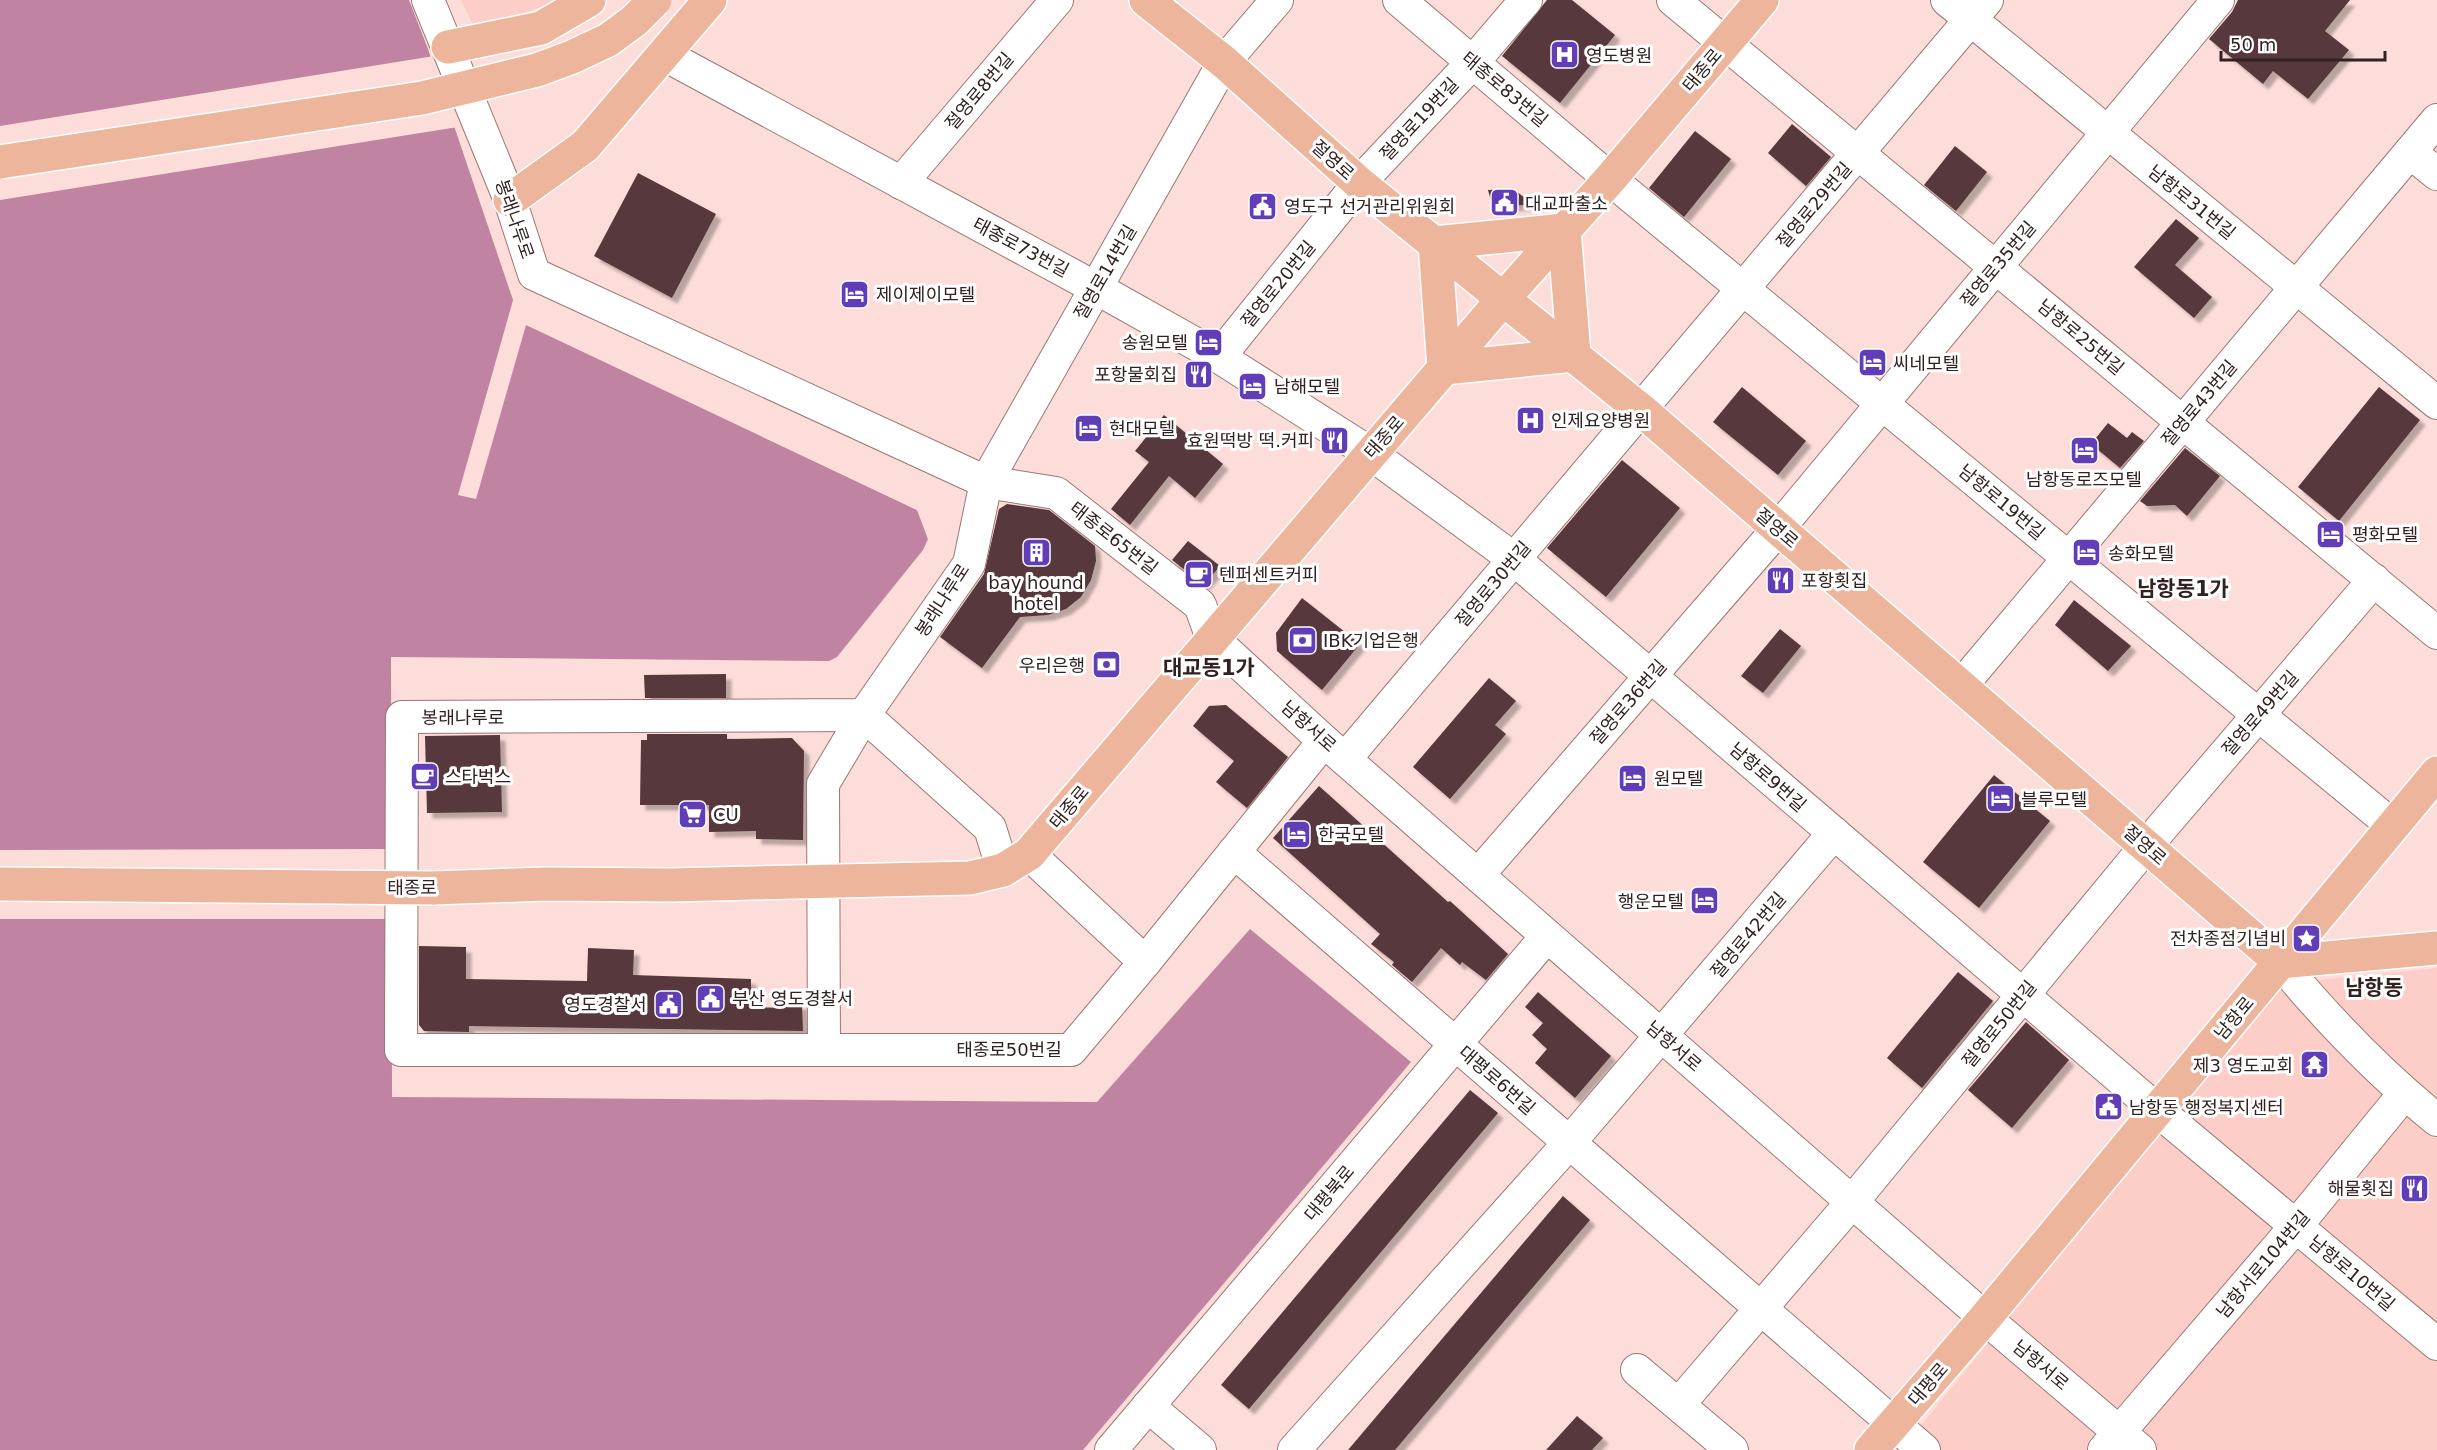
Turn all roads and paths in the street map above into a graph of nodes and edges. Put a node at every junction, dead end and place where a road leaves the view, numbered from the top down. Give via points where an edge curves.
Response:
1 (428, 0) edge
2 (589, 0) edge
3 (655, 0) edge
4 (710, 0) edge
5 (1057, 0) edge
6 (1146, 0) edge
7 (1277, 0) edge
8 (1399, 0) edge
9 (1526, 0) edge
10 (1673, 0) edge
11 (1762, 0) edge
12 (1947, 0) edge
13 (2218, 0) edge
14 (1979, 10) edge
15 (1724, 44) junction
16 (448, 47) junction
17 (663, 54) junction
18 (1224, 62) junction
19 (1473, 62) junction
20 (2437, 120) edge
21 (2108, 132) junction
22 (1859, 152) junction
23 (2410, 152) junction
24 (0, 162) edge
25 (2437, 174) edge
26 (1610, 179) junction
27 (901, 183) junction
28 (1359, 183) junction
29 (510, 200) junction
30 (1564, 230) junction
31 (1435, 243) junction
32 (1996, 266) junction
33 (1743, 287) junction
34 (1096, 288) junction
35 (2296, 288) junction
36 (1504, 298) junction
37 (1574, 355) junction
38 (1219, 357) junction
39 (1444, 368) junction
40 (1883, 403) junction
41 (2437, 404) edge
42 (1640, 410) junction
43 (2184, 422) junction
44 (1370, 453) junction
45 (986, 482) junction
46 (1778, 529) junction
47 (2069, 558) junction
48 (1514, 559) junction
49 (2373, 580) junction
50 (2437, 633) edge
51 (1212, 638) junction
52 (1650, 676) junction
53 (1961, 686) junction
54 (864, 715) junction
55 (2258, 715) junction
56 (1335, 750) junction
57 (2437, 773) edge
58 (2393, 826) junction
59 (1834, 833) junction
60 (2146, 846) junction
61 (1234, 852) junction
62 (1016, 862) junction
63 (1478, 875) junction
64 (824, 880) junction
65 (0, 884) edge
66 (417, 890) junction
67 (1547, 936) junction
68 (2437, 948) edge
69 (1145, 962) junction
70 (2280, 962) junction
71 (2023, 995) junction
72 (1662, 1036) junction
73 (1455, 1044) junction
74 (824, 1049) junction
75 (2404, 1094) junction
76 (2157, 1110) junction
77 (2437, 1120) edge
78 (1569, 1143) junction
79 (1852, 1202) junction
80 (2296, 1226) junction
81 (1760, 1309) junction
82 (1985, 1318) junction
83 (2437, 1344) edge
84 (1637, 1370) dead end
85 (1679, 1404) junction
86 (1148, 1406) junction
87 (1893, 1424) junction
88 (2121, 1444) edge
89 (1111, 1450) edge
90 (1200, 1450) edge
91 (1294, 1450) edge
92 (1732, 1450) edge
93 (1871, 1450) edge
94 (1924, 1450) edge

1 - 16 street, 봉래나루로
2 - 16 main road via 541,28
3 - 24 main road, bridge via 608,40 537,70 422,98
4 - 17 main road
5 - 27 street, 절영로8번길
6 - 18 main road, 절영로
7 - 18 street, 절영로14번길
8 - 19 street, 태종로83번길
9 - 19 street, 절영로19번길
10 - 15 street, 남항로25번길
11 - 15 main road, 태종로
12 - 14 street, 남항로31번길
13 - 21 street, 절영로35번길
14 - 21 street, 남항로31번길
14 - 22 street, 절영로29번길
15 - 22 street, 남항로25번길
15 - 26 main road, 태종로
16 - 29 street, 봉래나루로
17 - 27 street, 태종로73번길
17 - 29 main road via 585,146
18 - 28 main road, 절영로
18 - 34 street, 절영로14번길
19 - 26 street, 태종로83번길
19 - 28 street, 절영로19번길
20 - 23 street, 절영로43번길
21 - 32 street, 절영로35번길
21 - 35 street, 남항로31번길
22 - 32 street, 남항로25번길
22 - 33 street, 절영로29번길
23 - 25 street
23 - 35 street, 절영로43번길
26 - 30 main road, 태종로
26 - 33 street, 남항로19번길
27 - 34 street, 태종로73번길
28 - 31 main road, 절영로
28 - 38 street, 절영로20번길
29 - 45 street, 봉래나루로 via 534,274
30 - 31 main road
30 - 36 main road, 태종로
30 - 37 main road
31 - 36 main road, 절영로
31 - 39 main road
32 - 40 street, 절영로35번길
32 - 43 street, 남항로25번길
33 - 40 street, 남항로19번길
33 - 42 street, 절영로29번길
34 - 38 street, 태종로73번길
34 - 45 street, 절영로14번길
35 - 41 street, 남항로31번길
35 - 43 street, 절영로43번길
36 - 37 main road, 절영로
36 - 39 main road, 태종로
37 - 39 main road
37 - 42 main road, 절영로
38 - 44 street, 태종로73번길
39 - 44 main road, 태종로
40 - 46 street, 절영로35번길
40 - 47 street, 남항로19번길
42 - 46 main road, 절영로
42 - 48 street, 절영로30번길
43 - 47 street, 절영로43번길
43 - 49 street, 남항로25번길
44 - 48 street, 남항로9번길
44 - 51 main road, 태종로
45 - 51 street, 태종로65번길 via 1056,494 1200,605
45 - 54 street, 봉래나루로 via 969,564
46 - 52 street, 절영로36번길
46 - 53 main road, 절영로
47 - 53 street, 절영로43번길
47 - 55 street, 남항로19번길
48 - 52 street, 남항로9번길
48 - 56 street, 절영로30번길
49 - 50 street, 남항로25번길
49 - 55 street, 절영로49번길
51 - 56 street, 남항서로
51 - 62 main road, 태종로
52 - 59 street, 남항로9번길
52 - 63 street, 절영로36번길
53 - 60 main road, 절영로
54 - 62 street via 990,828
54 - 64 street via 823,783
54 - 66 street, 봉래나루로 via 402,717
55 - 58 street, 남항로19번길
55 - 60 street, 절영로49번길
56 - 61 street, 태종로50번길
56 - 63 street, 남항서로
57 - 58 main road, 남항로
58 - 70 main road, 남항로
59 - 71 street, 남항로9번길
59 - 72 street, 절영로42번길
60 - 70 main road, 절영로
60 - 71 street, 절영로50번길
61 - 69 street, 태종로50번길
61 - 73 street, 대평로6번길
62 - 64 main road, 태종로 via 970,878
62 - 69 street
63 - 67 street, 남항서로
64 - 66 main road, 태종로
64 - 74 street
65 - 66 main road, 태종로, bridge
66 - 74 street via 401,1050
67 - 72 street, 남항서로
67 - 73 street, 대평북로
68 - 70 main road
69 - 74 street, 태종로50번길 via 1071,1050
70 - 75 street via 2328,1019
70 - 76 main road, 남항로
71 - 76 street, 남항로9번길
71 - 79 street, 절영로50번길
72 - 78 street, 절영로42번길
72 - 79 street, 남항서로
73 - 78 street, 대평로6번길
73 - 86 street, 대평북로
75 - 77 street
75 - 80 street, 남항서로104번길
76 - 80 street, 남항로10번길
76 - 82 main road, 남항로
78 - 81 street, 대평로6번길
78 - 91 street, 절영로42번길
79 - 81 street
79 - 82 street, 남항서로
80 - 83 street, 남항로10번길
80 - 88 street, 남항서로104번길
81 - 85 street
81 - 87 street, 대평로6번길
82 - 87 main road, 대평로
82 - 88 street, 남항서로
84 - 85 street
85 - 92 street
86 - 89 street, 대평북로
86 - 90 street
87 - 93 main road, 대평로
87 - 94 street, 대평로6번길

